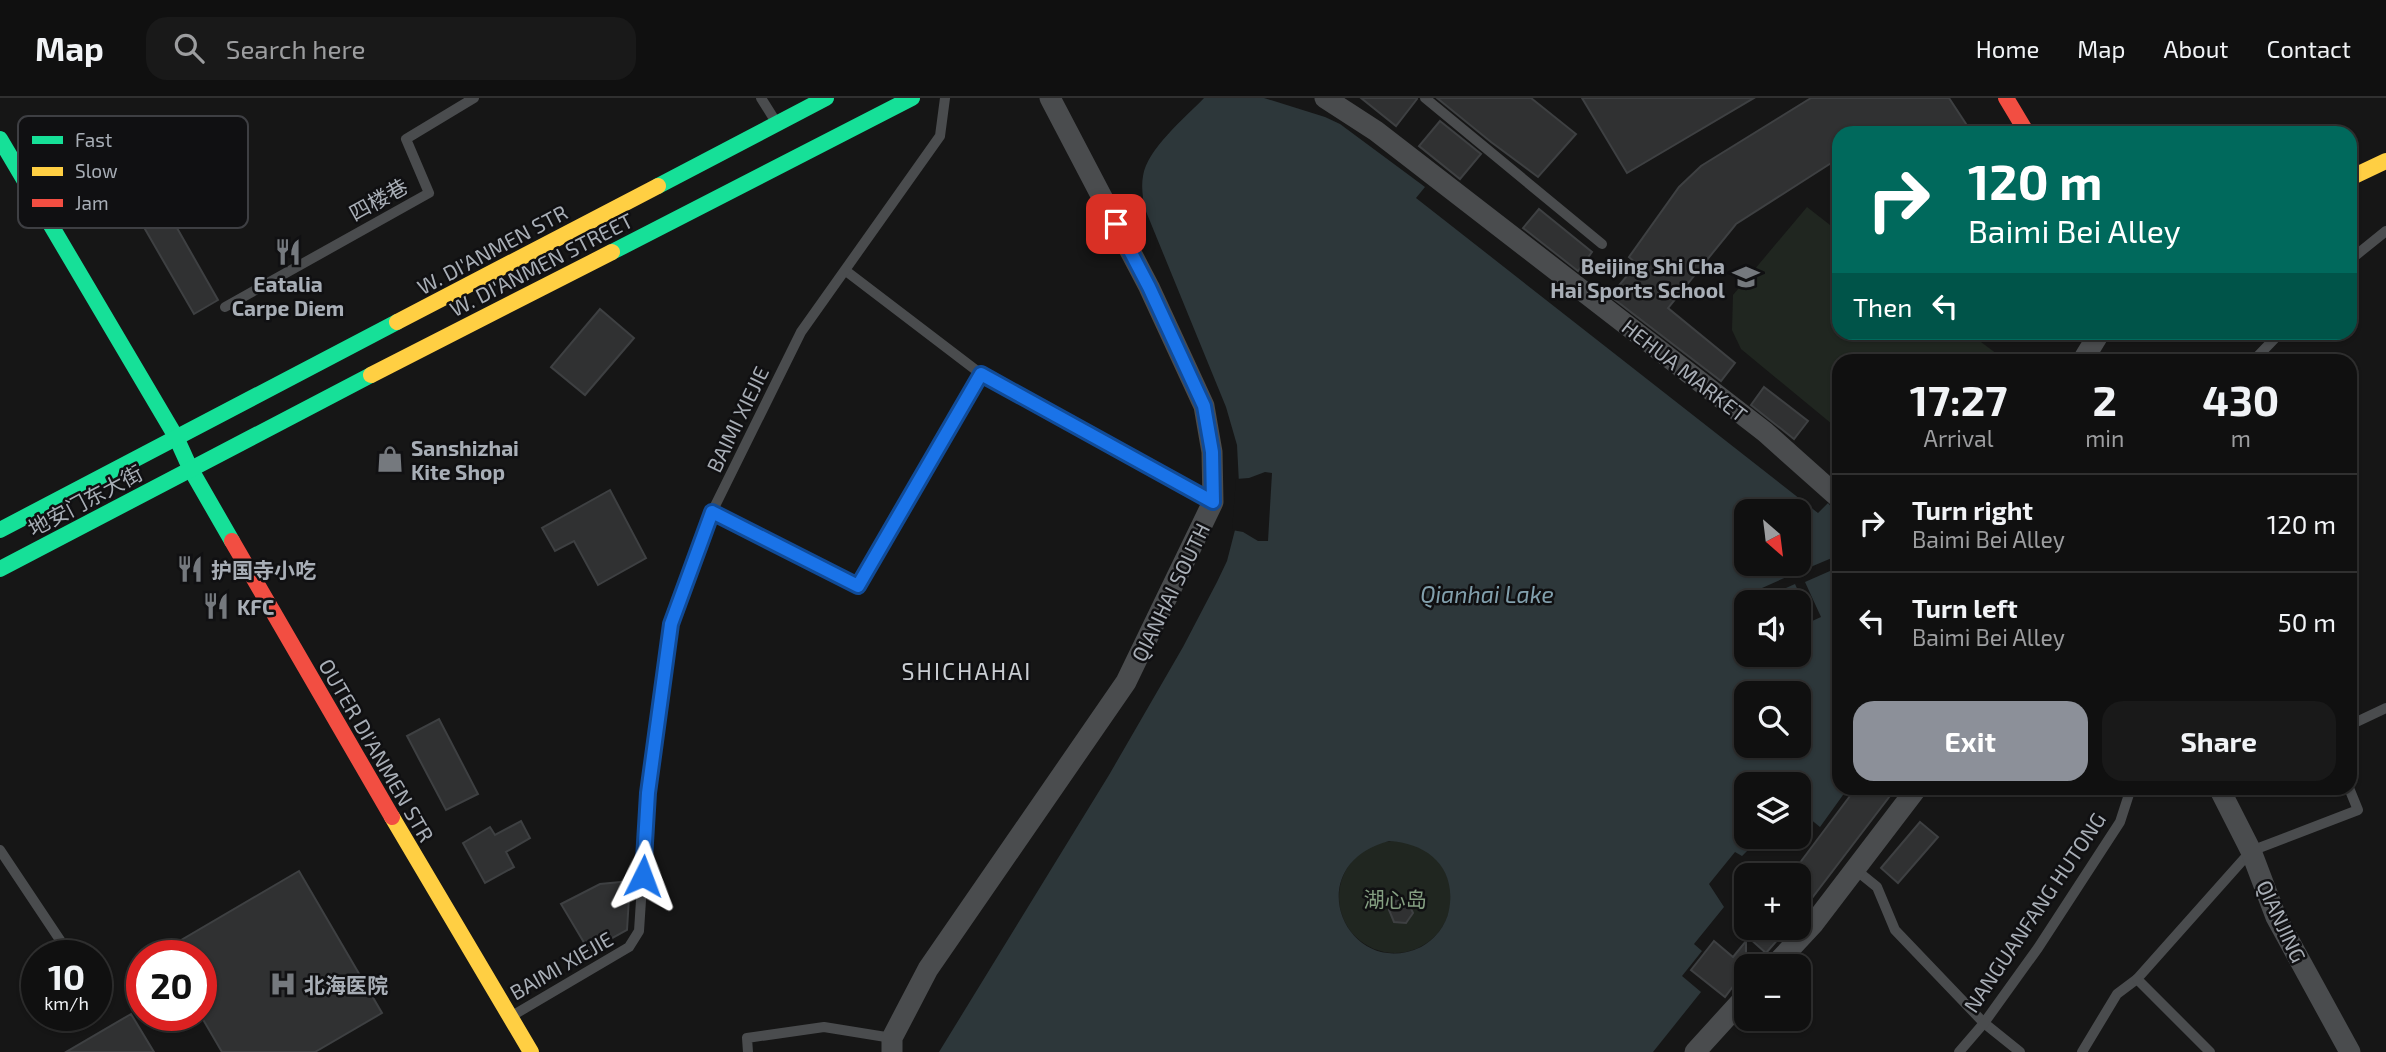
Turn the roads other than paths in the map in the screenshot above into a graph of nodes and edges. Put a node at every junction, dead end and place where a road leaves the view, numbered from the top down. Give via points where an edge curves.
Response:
1 (474, 98) edge
2 (761, 98) edge
3 (826, 98) edge
4 (912, 98) edge
5 (945, 98) edge
6 (1050, 98) edge
7 (1325, 98) edge
8 (1425, 98) edge
9 (2006, 98) edge
10 (777, 124) junction
11 (2023, 126) edge
12 (0, 139) edge
13 (2386, 161) edge
14 (18, 169) edge
15 (2357, 175) edge
16 (53, 228) edge
17 (2386, 231) edge
18 (1602, 244) dead end
19 (2357, 254) edge
20 (846, 271) junction
21 (226, 307) dead end
22 (2273, 340) edge
23 (2260, 354) edge
24 (981, 374) junction
25 (176, 437) junction
26 (190, 468) junction
27 (1832, 492) edge
28 (1213, 502) junction
29 (712, 512) junction
30 (0, 530) edge
31 (0, 569) edge
32 (2386, 708) edge
33 (2357, 722) edge
34 (1912, 795) edge
35 (2129, 795) edge
36 (2223, 795) edge
37 (2352, 795) edge
38 (0, 850) edge
39 (2251, 850) junction
40 (1856, 870) junction
41 (60, 940) edge
42 (1785, 954) edge
43 (2137, 979) junction
44 (1734, 1009) edge
45 (510, 1017) junction
46 (1984, 1023) junction
47 (892, 1045) edge
48 (531, 1052) edge
49 (748, 1052) edge
50 (1695, 1052) edge
51 (1958, 1052) edge
52 (2020, 1052) edge
53 (2082, 1052) edge
54 (2210, 1052) edge
55 (2350, 1052) edge

1 - 21 lane, 四楼巷 via 406,139 429,193
2 - 10 lane
3 - 10 main road, W. DI'ANMEN STR
4 - 26 main road, W. DI'ANMEN STREET
5 - 20 lane, BAIMI XIEJIE via 940,136
6 - 28 street, QIANHAI SOUTH via 1149,287 1204,406 1212,452
7 - 27 street, HEHUA MARKET via 1376,131 1765,432
8 - 18 lane
9 - 11 main road
10 - 25 main road, W. DI'ANMEN STR
12 - 14 main road, OUTER DI'ANMEN STR
13 - 15 main road
16 - 25 main road, OUTER DI'ANMEN STR
17 - 19 lane
20 - 24 lane
20 - 29 lane, BAIMI XIEJIE via 801,332
22 - 23 lane
24 - 28 lane
24 - 29 lane via 858,586
25 - 26 main road, OUTER DI'ANMEN STR
25 - 30 main road, W. DI'ANMEN STR
26 - 31 main road, 地安门东大街
26 - 45 main road, OUTER DI'ANMEN STR
28 - 47 street, QIANHAI SOUTH via 1126,682 928,969
29 - 45 lane, BAIMI XIEJIE via 671,624 648,793 639,931 629,947
32 - 33 lane
34 - 40 street
35 - 46 lane, NANGUANFANG HUTONG via 2120,822
36 - 39 street, QIANJING
37 - 39 lane via 2358,810
38 - 41 lane
39 - 43 lane
39 - 55 street, QIANJING via 2276,917
40 - 42 street
40 - 46 lane via 1877,887 1895,930
43 - 53 lane via 2117,994
43 - 54 lane
44 - 50 street
45 - 48 main road, OUTER DI'ANMEN STR
46 - 51 lane, NANGUANFANG HUTONG
46 - 52 lane
47 - 49 lane via 824,1027 747,1038

